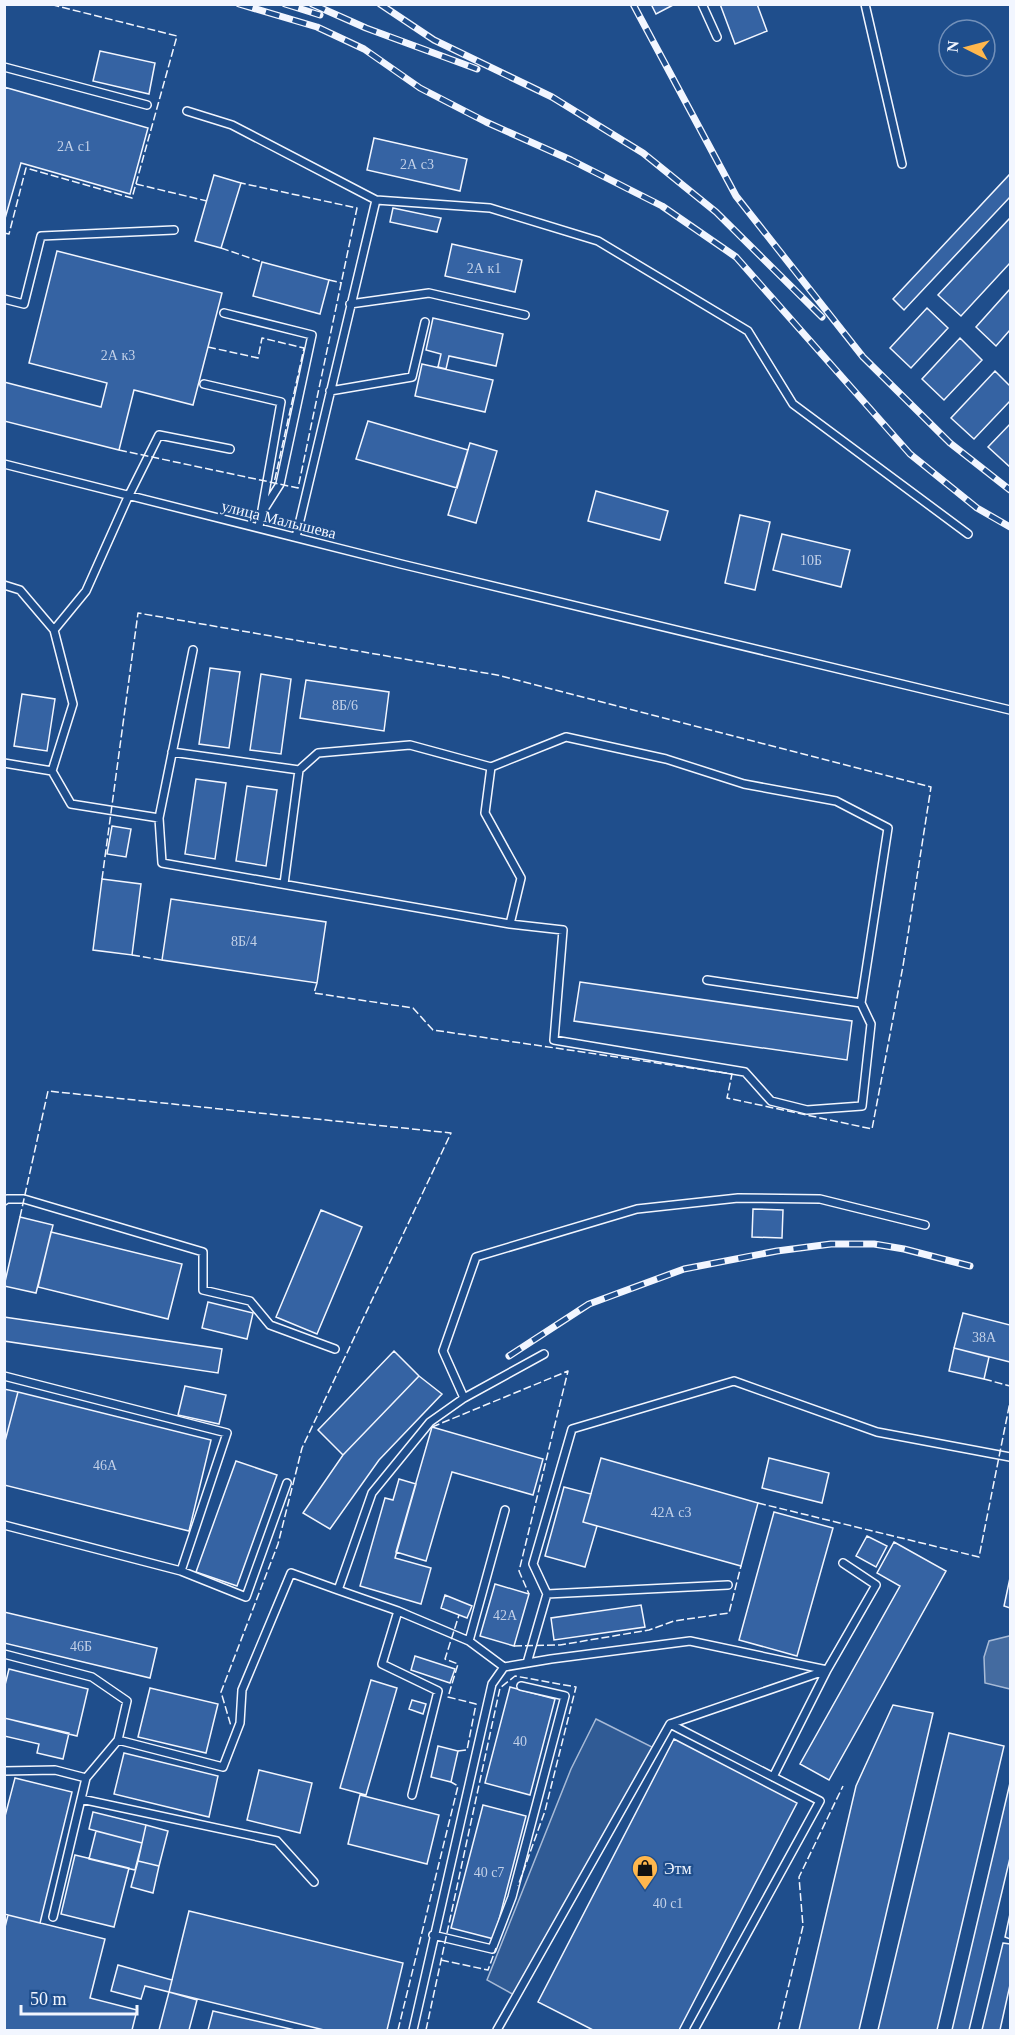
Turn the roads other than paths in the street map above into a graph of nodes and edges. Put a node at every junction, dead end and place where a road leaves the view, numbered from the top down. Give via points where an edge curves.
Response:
1 (702, 4) edge
2 (865, 4) edge
3 (717, 38) dead end
4 (4, 67) edge
5 (147, 105) dead end
6 (187, 111) dead end
7 (902, 164) dead end
8 (376, 200) junction
9 (174, 230) dead end
10 (4, 299) edge
11 (350, 304) junction
12 (224, 313) dead end
13 (525, 315) dead end
14 (425, 322) dead end
15 (204, 384) dead end
16 (330, 391) junction
17 (230, 449) dead end
18 (4, 464) edge
19 (128, 497) junction
20 (261, 514) junction
21 (259, 527) junction
22 (968, 534) dead end
23 (296, 537) junction
24 (4, 585) edge
25 (54, 630) junction
26 (193, 650) dead end
27 (1011, 710) edge
28 (172, 752) junction
29 (4, 763) edge
30 (491, 767) junction
31 (299, 770) junction
32 (52, 771) junction
33 (159, 818) junction
34 (284, 884) junction
35 (510, 924) junction
36 (706, 980) dead end
37 (861, 1003) junction
38 (4, 1201) edge
39 (925, 1225) dead end
40 (335, 1349) dead end
41 (544, 1354) dead end
42 (4, 1376) edge
43 (464, 1398) junction
44 (1011, 1457) edge
45 (286, 1483) dead end
46 (505, 1510) dead end
47 (4, 1525) edge
48 (843, 1563) dead end
49 (181, 1571) junction
50 (728, 1585) dead end
51 (339, 1590) junction
52 (547, 1594) junction
53 (398, 1611) junction
54 (469, 1641) junction
55 (4, 1654) edge
56 (527, 1663) junction
57 (504, 1667) junction
58 (827, 1670) junction
59 (521, 1686) dead end
60 (670, 1724) junction
61 (118, 1740) junction
62 (4, 1772) edge
63 (773, 1777) junction
64 (86, 1778) junction
65 (412, 1795) dead end
66 (81, 1799) junction
67 (314, 1882) dead end
68 (53, 1917) dead end
69 (433, 1935) junction
70 (413, 2031) edge
71 (497, 2031) edge
72 (694, 2031) edge

1 - 3 lane
2 - 7 lane
4 - 5 lane
6 - 8 lane via 232,125
8 - 11 lane
8 - 22 lane via 490,208 598,241 748,331 793,404
9 - 10 lane via 41,236 24,304
11 - 13 lane via 429,293
11 - 16 lane
12 - 20 lane via 312,335 280,484
14 - 16 lane via 412,377
15 - 20 lane via 281,402
16 - 23 lane
17 - 19 lane via 159,435
18 - 19 lane, улица Малышева
19 - 21 lane, улица Малышева
19 - 25 lane via 86,591
20 - 21 lane
21 - 23 lane, улица Малышева
23 - 27 lane, улица Малышева
24 - 25 lane via 20,590
25 - 32 lane via 73,704
26 - 28 lane
28 - 31 lane
28 - 33 lane
29 - 32 lane
30 - 31 lane via 410,745 318,753
30 - 35 lane via 485,813 521,878
30 - 37 lane via 566,737 666,759 744,784 836,801 888,828
31 - 34 lane
32 - 33 lane via 70,804
33 - 34 lane via 162,863
34 - 35 lane
35 - 37 lane via 563,930 554,1040 745,1072 771,1101 807,1110 862,1106 871,1024
36 - 37 lane
38 - 40 lane via 24,1199 203,1252 203,1290 250,1301 270,1325
39 - 43 lane via 820,1198 738,1198 637,1209 476,1257 443,1351
41 - 43 lane
42 - 49 lane via 227,1433
43 - 51 lane via 430,1422 372,1493
44 - 52 lane via 877,1432 734,1381 572,1429 534,1564
45 - 49 lane via 246,1597
46 - 54 lane
47 - 49 lane
48 - 58 lane via 876,1585
50 - 52 lane
51 - 53 lane
51 - 61 lane via 291,1573 242,1690 240,1723 224,1767
52 - 56 lane
53 - 54 lane
53 - 65 lane via 382,1664 438,1691
54 - 57 lane
55 - 61 lane via 92,1677 127,1701
56 - 57 lane
56 - 58 lane via 690,1641
57 - 69 lane via 492,1684
58 - 60 lane
58 - 63 lane
59 - 69 lane via 565,1696 512,1897 492,1949
60 - 63 lane
60 - 71 lane
61 - 64 lane
62 - 64 lane via 55,1770
63 - 72 lane via 820,1801
64 - 66 lane
66 - 67 lane via 277,1841
66 - 68 lane
69 - 70 lane

